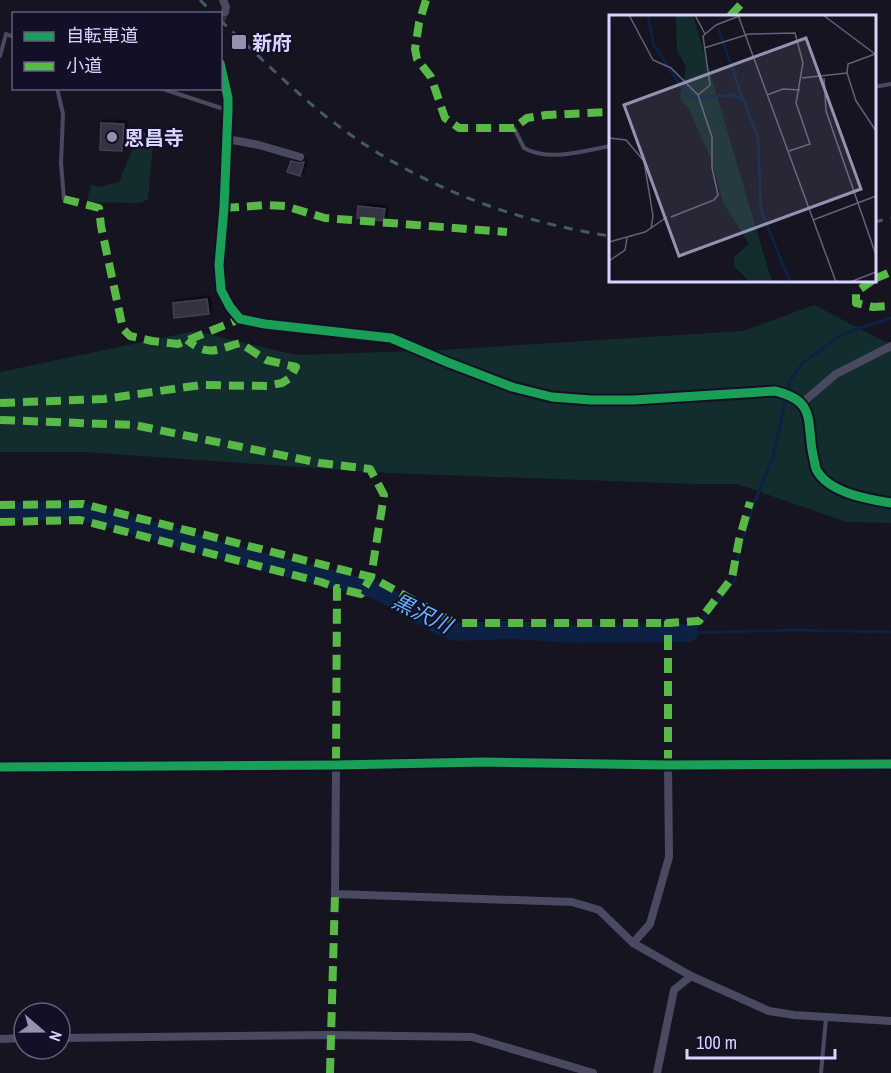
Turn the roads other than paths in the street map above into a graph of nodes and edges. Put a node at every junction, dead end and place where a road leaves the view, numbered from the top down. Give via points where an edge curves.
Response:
1 (223, 0) edge
2 (225, 12) dead end
3 (0, 33) edge
4 (6, 34) junction
5 (12, 36) edge
6 (0, 56) edge
7 (222, 72) edge
8 (891, 84) edge
9 (876, 87) edge
10 (57, 90) edge
11 (166, 90) edge
12 (228, 110) junction
13 (514, 128) dead end
14 (227, 139) junction
15 (609, 146) edge
16 (300, 157) dead end
17 (64, 199) dead end
18 (891, 346) edge
19 (802, 403) junction
20 (891, 502) edge
21 (891, 764) edge
22 (336, 765) junction
23 (668, 765) junction
24 (0, 767) edge
25 (633, 943) junction
26 (691, 976) junction
27 (826, 1017) junction
28 (891, 1021) edge
29 (72, 1038) edge
30 (593, 1073) edge
31 (657, 1073) edge
32 (821, 1073) edge

1 - 2 street
3 - 4 lane
4 - 5 lane
4 - 6 lane
7 - 12 street
8 - 9 lane
10 - 17 lane via 63,114
11 - 12 lane
12 - 14 street
13 - 15 lane via 524,148 539,153
14 - 16 street
14 - 19 street via 221,290 240,319 391,338 494,380 552,397 634,400 775,391
18 - 19 street via 836,374
19 - 20 street via 807,412 816,470 830,485
21 - 23 street
22 - 23 street
22 - 24 street
22 - 25 street via 335,894 572,902 599,910
23 - 25 street via 669,857 650,924
25 - 26 street
26 - 27 street via 769,1011
26 - 31 street via 674,990
27 - 28 street
27 - 32 lane
29 - 30 street via 472,1037

